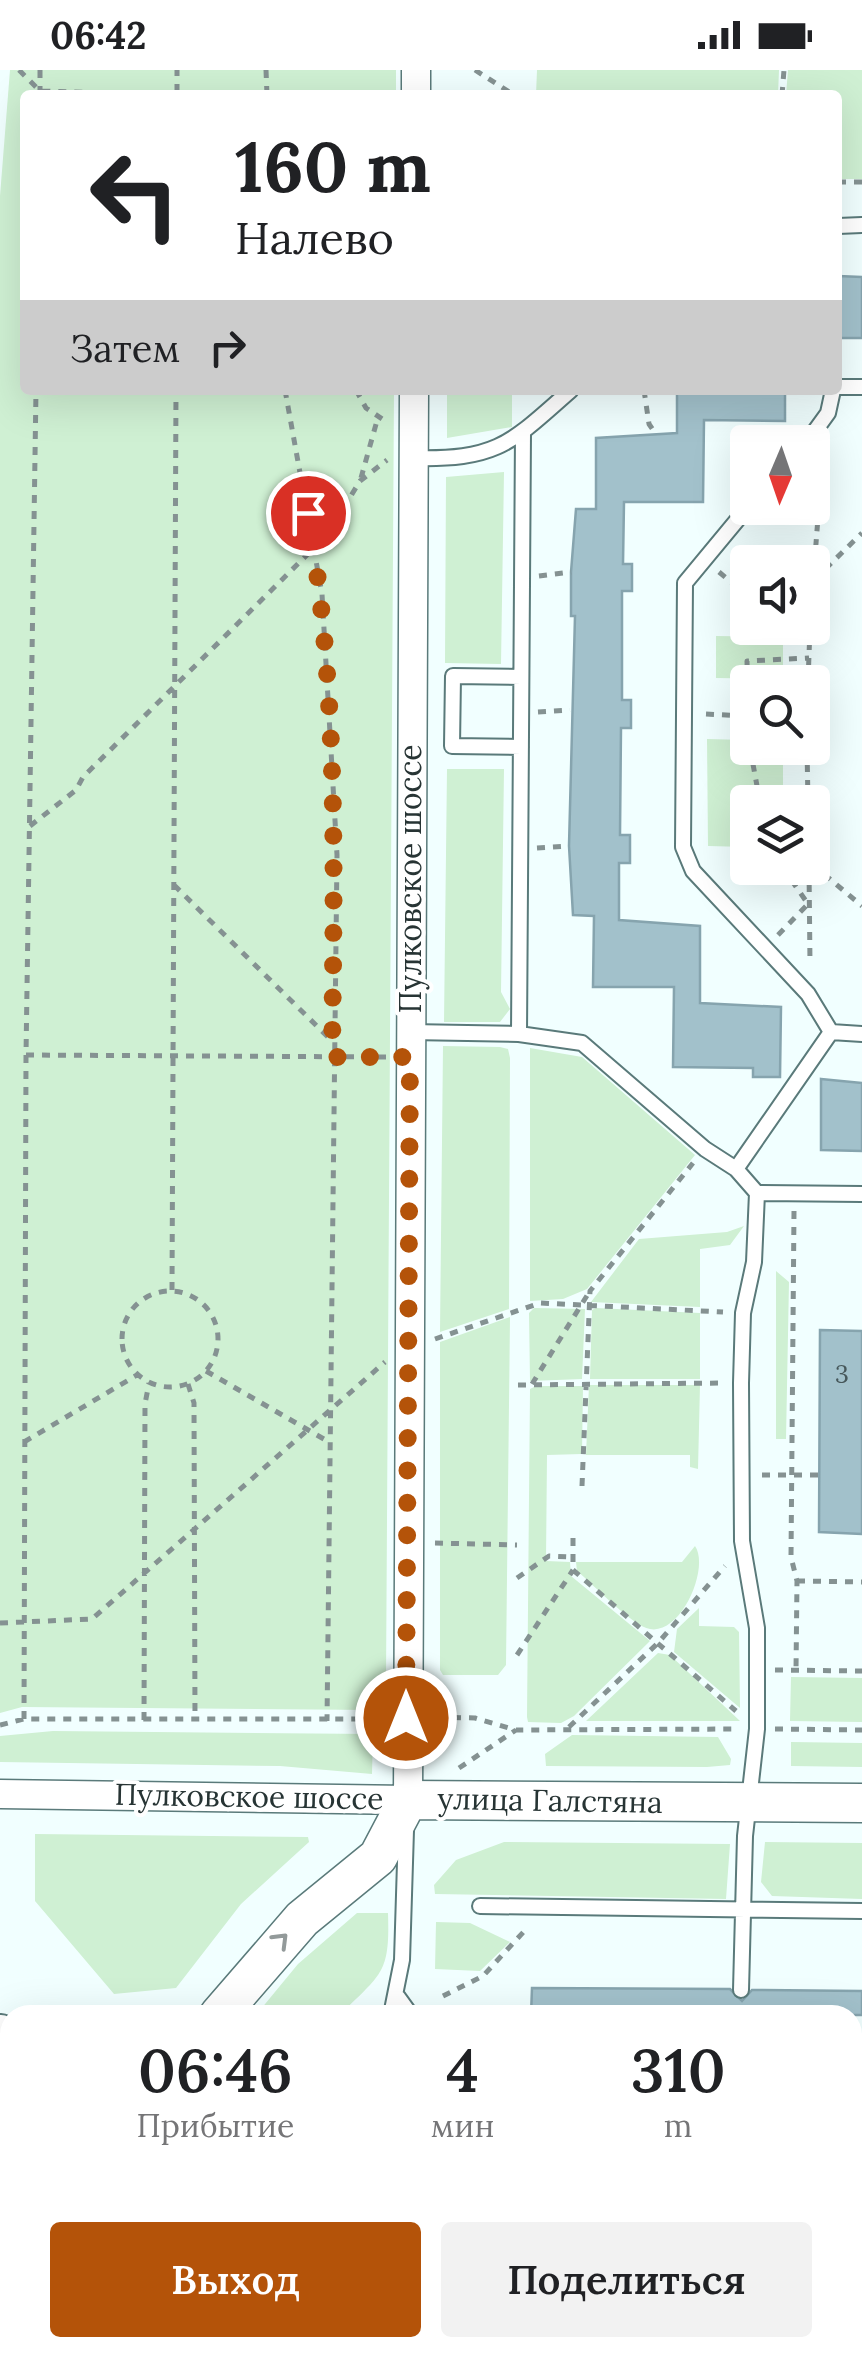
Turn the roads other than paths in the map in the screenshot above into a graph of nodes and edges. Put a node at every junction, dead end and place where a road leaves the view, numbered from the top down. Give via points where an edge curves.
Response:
1 (414, 395) edge
2 (565, 395) edge
3 (833, 395) edge
4 (820, 425) edge
5 (523, 432) junction
6 (414, 458) junction
7 (732, 525) edge
8 (521, 677) junction
9 (521, 747) junction
10 (831, 1032) junction
11 (520, 1034) junction
12 (862, 1034) edge
13 (410, 1045) junction
14 (736, 1169) junction
15 (757, 1193) junction
16 (862, 1194) edge
17 (0, 1794) edge
18 (408, 1800) junction
19 (752, 1803) junction
20 (862, 1803) edge
21 (480, 1906) dead end
22 (744, 1910) junction
23 (862, 1911) edge
24 (741, 1990) dead end
25 (398, 1997) junction
26 (228, 2005) edge
27 (395, 2005) edge
28 (404, 2005) edge

1 - 6 street, Пулковское шоссе
2 - 5 lane
3 - 4 lane
5 - 6 lane via 487,453
5 - 8 lane
6 - 13 street, Пулковское шоссе
7 - 10 lane via 685,583 686,860 808,994
8 - 9 lane
8 - 9 lane via 453,676 452,746
9 - 11 lane
10 - 12 lane
10 - 14 lane
11 - 13 lane
11 - 14 lane via 582,1042 705,1150
13 - 18 street, Пулковское шоссе
14 - 15 lane
15 - 16 lane
15 - 19 lane via 741,1383 742,1546 756,1628
17 - 18 street, Пулковское шоссе
18 - 19 street, улица Галстяна
18 - 25 lane
26 -> 18 street, улица Галстяна via 302,1919 378,1858
19 - 20 street, улица Галстяна
19 - 22 lane
21 - 22 lane
22 - 23 lane
22 - 24 lane
25 - 27 lane
25 - 28 lane

